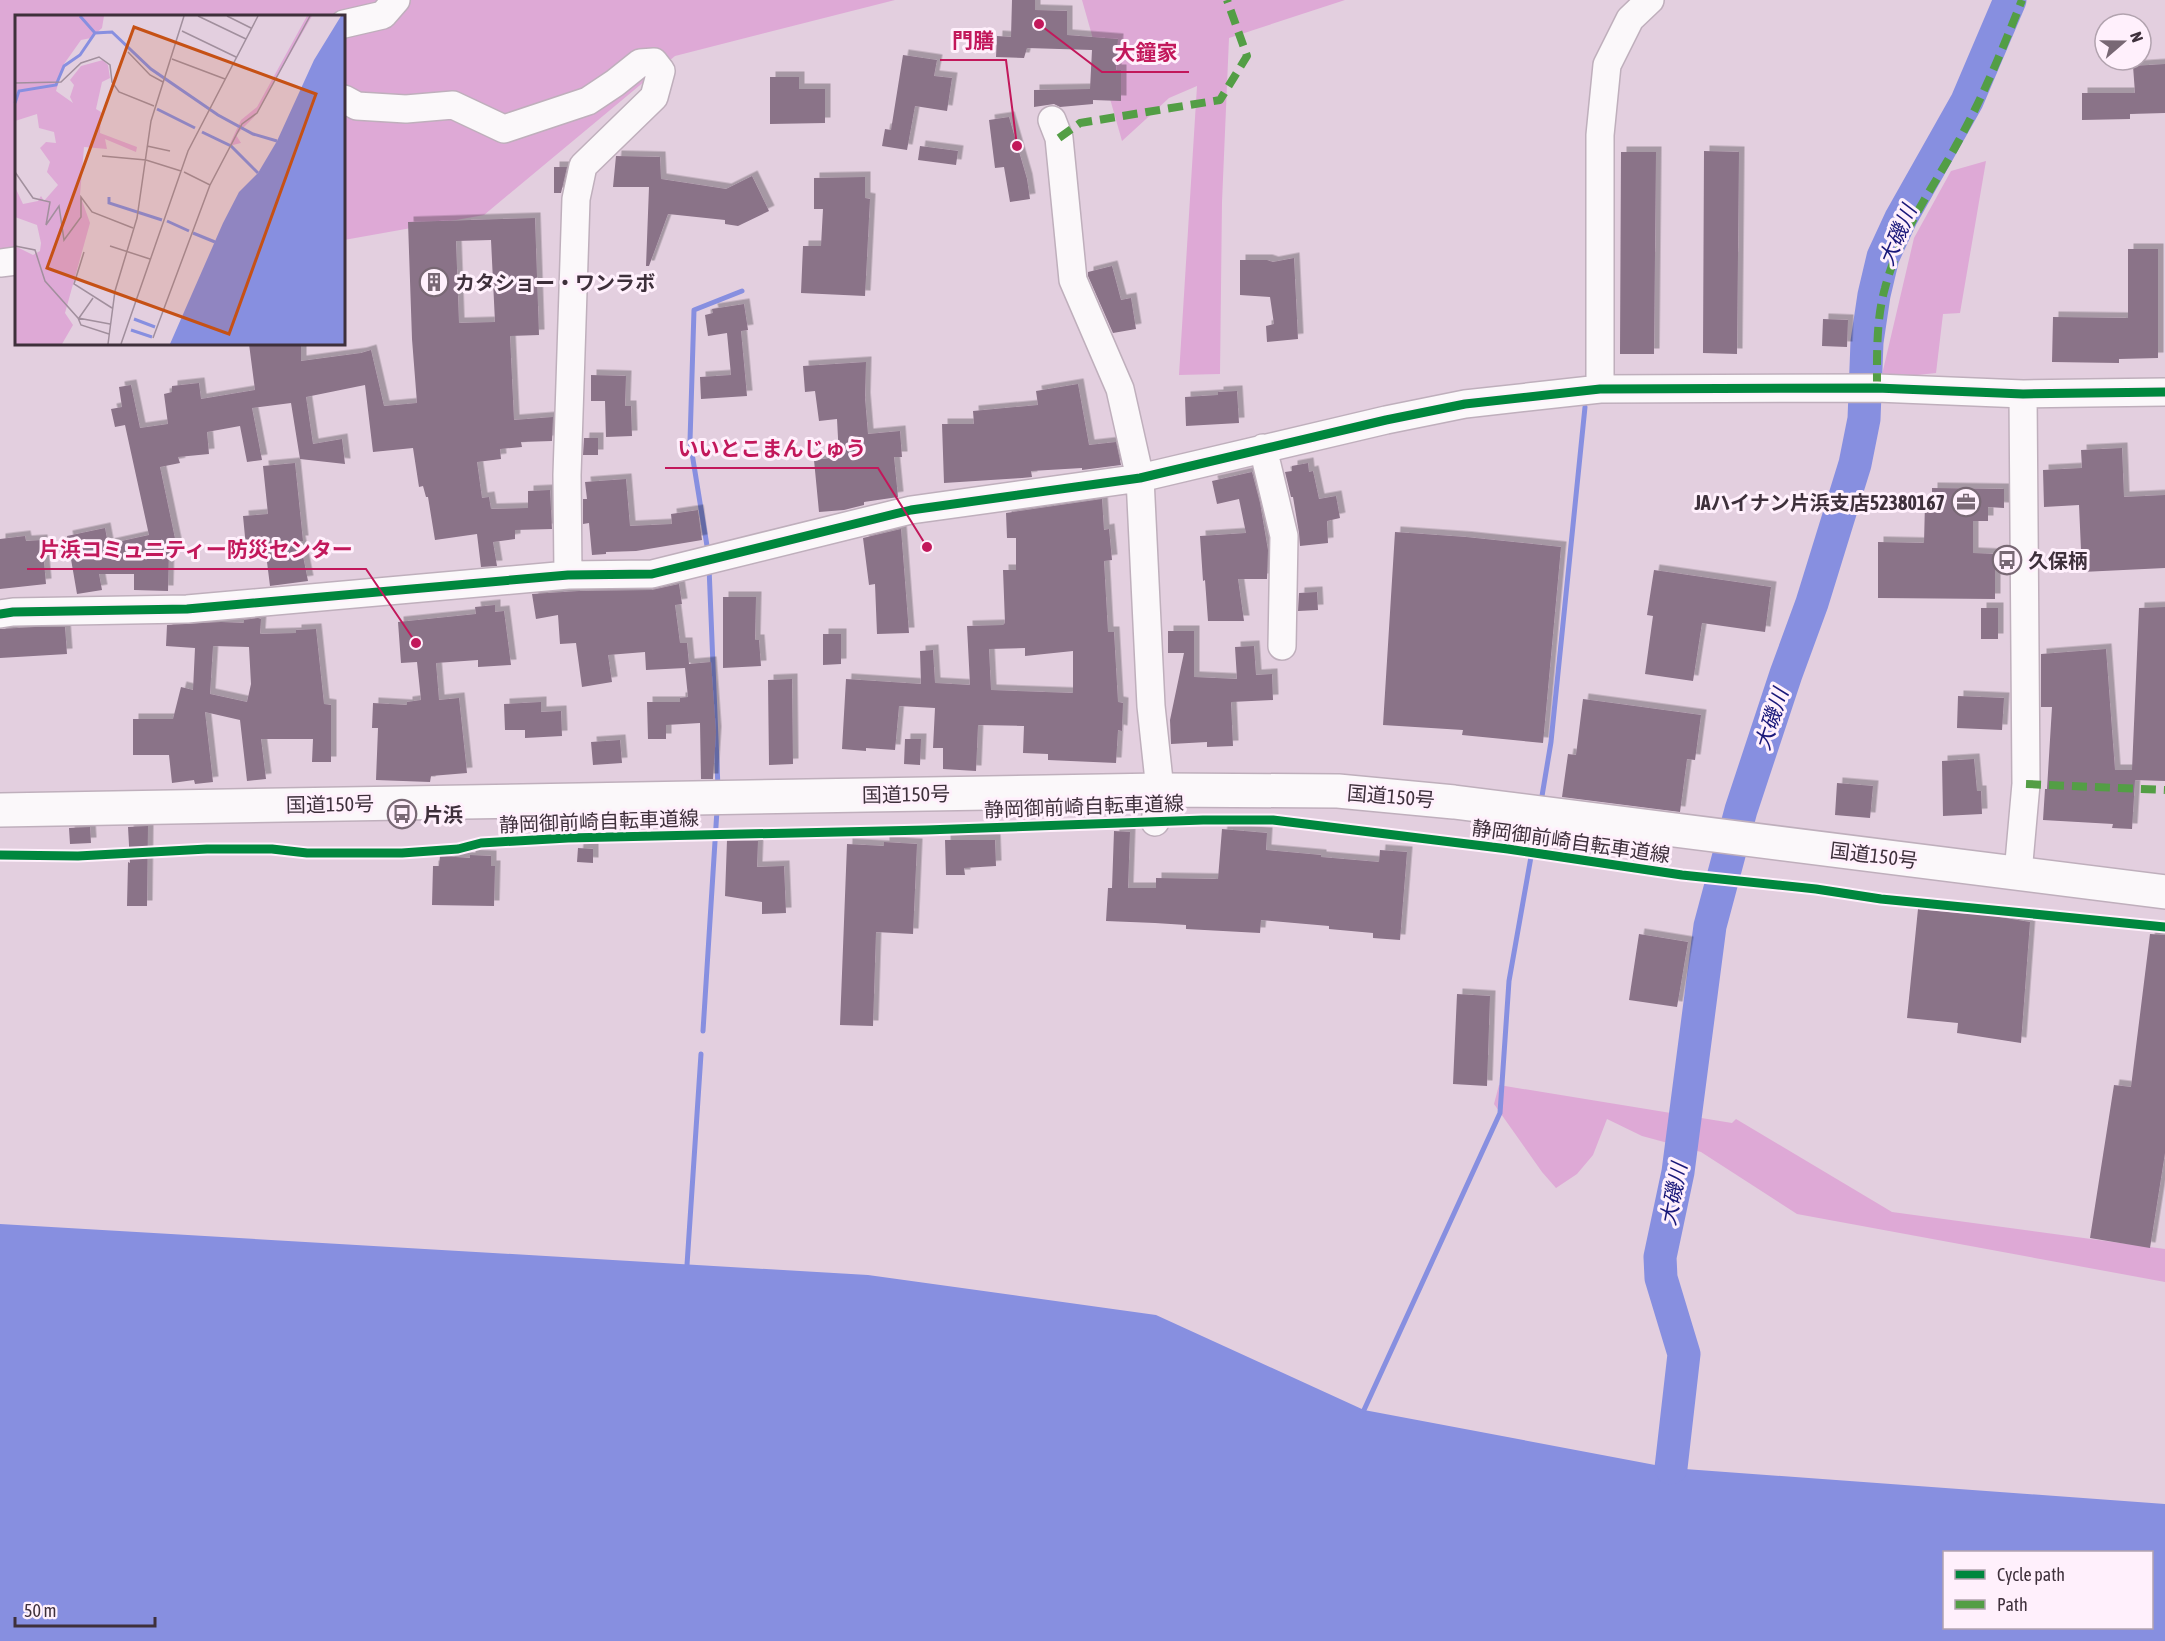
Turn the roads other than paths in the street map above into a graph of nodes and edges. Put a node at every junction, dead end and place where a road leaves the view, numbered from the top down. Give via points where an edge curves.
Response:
1 (396, 0) edge
2 (1650, 0) edge
3 (345, 24) edge
4 (345, 100) edge
5 (1052, 120) dead end
6 (15, 261) edge
7 (0, 263) edge
8 (1600, 389) junction
9 (2165, 392) edge
10 (2024, 394) junction
11 (1263, 448) junction
12 (1140, 478) junction
13 (568, 575) junction
14 (0, 614) edge
15 (1282, 646) dead end
16 (1160, 790) junction
17 (0, 810) edge
18 (1155, 822) dead end
19 (2018, 873) junction
20 (2165, 892) edge

1 - 3 street via 383,15
2 - 8 street via 1630,19 1607,65 1600,135
4 - 13 street via 357,106 406,109 453,105 504,129 588,101 640,63 654,62 661,71 654,97 583,166 576,199 567,474
5 - 12 street via 1059,138 1073,280 1120,389
6 - 7 street
8 - 10 street via 1876,388
8 - 11 street via 1465,404
9 - 10 street
10 - 19 street via 2026,784
11 - 12 street
11 - 15 street via 1284,536
12 - 13 street via 911,510 652,574
12 - 16 street via 1151,706
13 - 14 street via 187,609
16 - 17 highway, 国道150号
16 - 18 street
16 - 19 highway, 国道150号 via 1338,791 1454,802
19 - 20 highway, 国道150号

